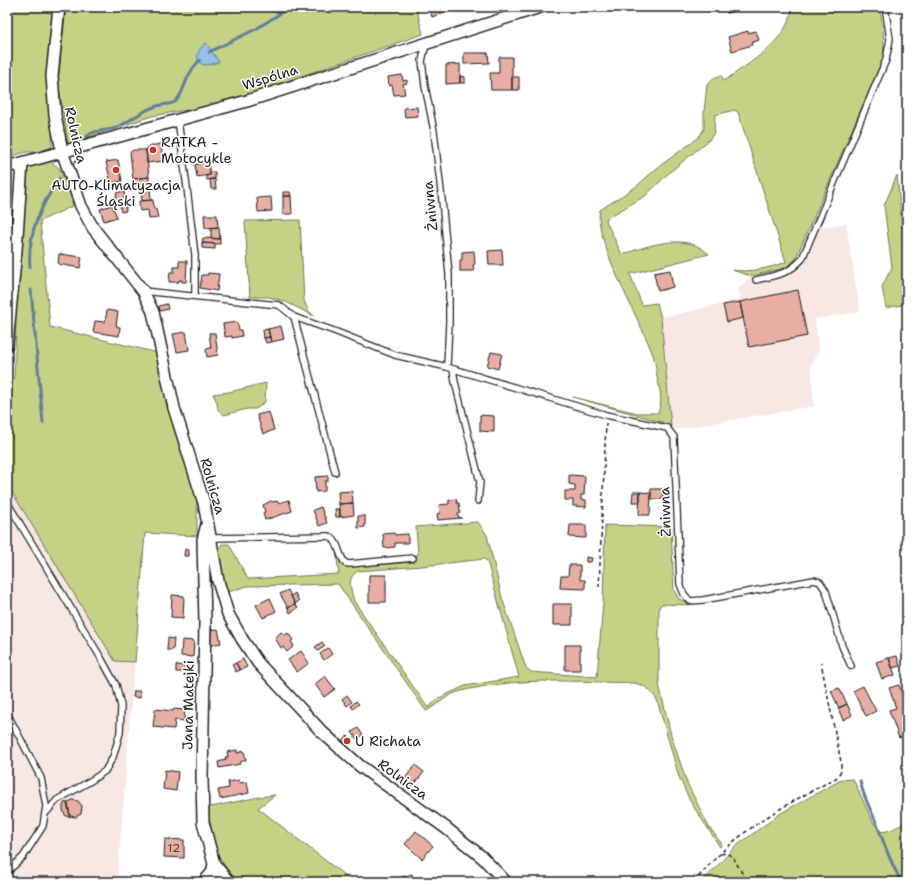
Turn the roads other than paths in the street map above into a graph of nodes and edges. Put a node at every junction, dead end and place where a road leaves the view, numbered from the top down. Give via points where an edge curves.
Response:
1 (59, 7) edge
2 (540, 7) edge
3 (884, 7) edge
4 (426, 43) junction
5 (178, 120) junction
6 (62, 151) junction
7 (22, 163) junction
8 (7, 167) edge
9 (756, 280) dead end
10 (143, 291) junction
11 (195, 296) junction
12 (294, 317) junction
13 (7, 344) edge
14 (447, 367) junction
15 (454, 369) junction
16 (335, 472) dead end
17 (478, 501) dead end
18 (7, 502) edge
19 (208, 521) junction
20 (211, 538) junction
21 (413, 558) dead end
22 (851, 666) dead end
23 (7, 713) edge
24 (45, 814) junction
25 (214, 864) junction
26 (7, 872) edge
27 (204, 882) edge
28 (229, 882) edge
29 (506, 882) edge

1 - 6 street, Rolnicza via 52,76 55,115
2 - 4 street, Wspólna
3 - 9 lane via 890,39 886,60 802,259 786,273
4 - 5 street, Wspólna via 246,101
4 - 14 lane, Żniwna via 422,61 434,131 448,274
5 - 6 street, Wspólna
5 - 11 lane via 195,255
6 - 7 street, Wspólna
6 - 10 street, Rolnicza via 81,206 93,228
7 - 8 street, Wspólna
7 - 13 street
10 - 11 lane, Żniwna
10 - 19 street, Rolnicza via 153,312 174,408
11 - 12 lane, Żniwna via 279,305
12 - 14 lane, Żniwna via 395,355
12 - 16 lane
14 - 15 lane, Żniwna
15 - 17 lane via 480,482
15 - 22 lane, Żniwna via 606,415 667,428 674,437 680,584 684,594 690,600 703,600 814,580 820,582 826,591 842,646
18 - 24 lane via 101,658 116,685 121,706 120,733 113,757 105,771 57,800
19 - 20 street, Rolnicza
19 - 25 street, Jana Matejki via 203,540 205,622 202,785 203,822
20 - 21 lane via 329,536 337,543 345,563
20 - 29 street, Rolnicza via 218,581 227,609 258,663 322,732 349,756 446,828 482,857
23 - 24 lane via 41,778
24 - 26 lane via 43,826 23,857
25 - 27 street via 212,873
25 - 28 street, Jana Matejki

